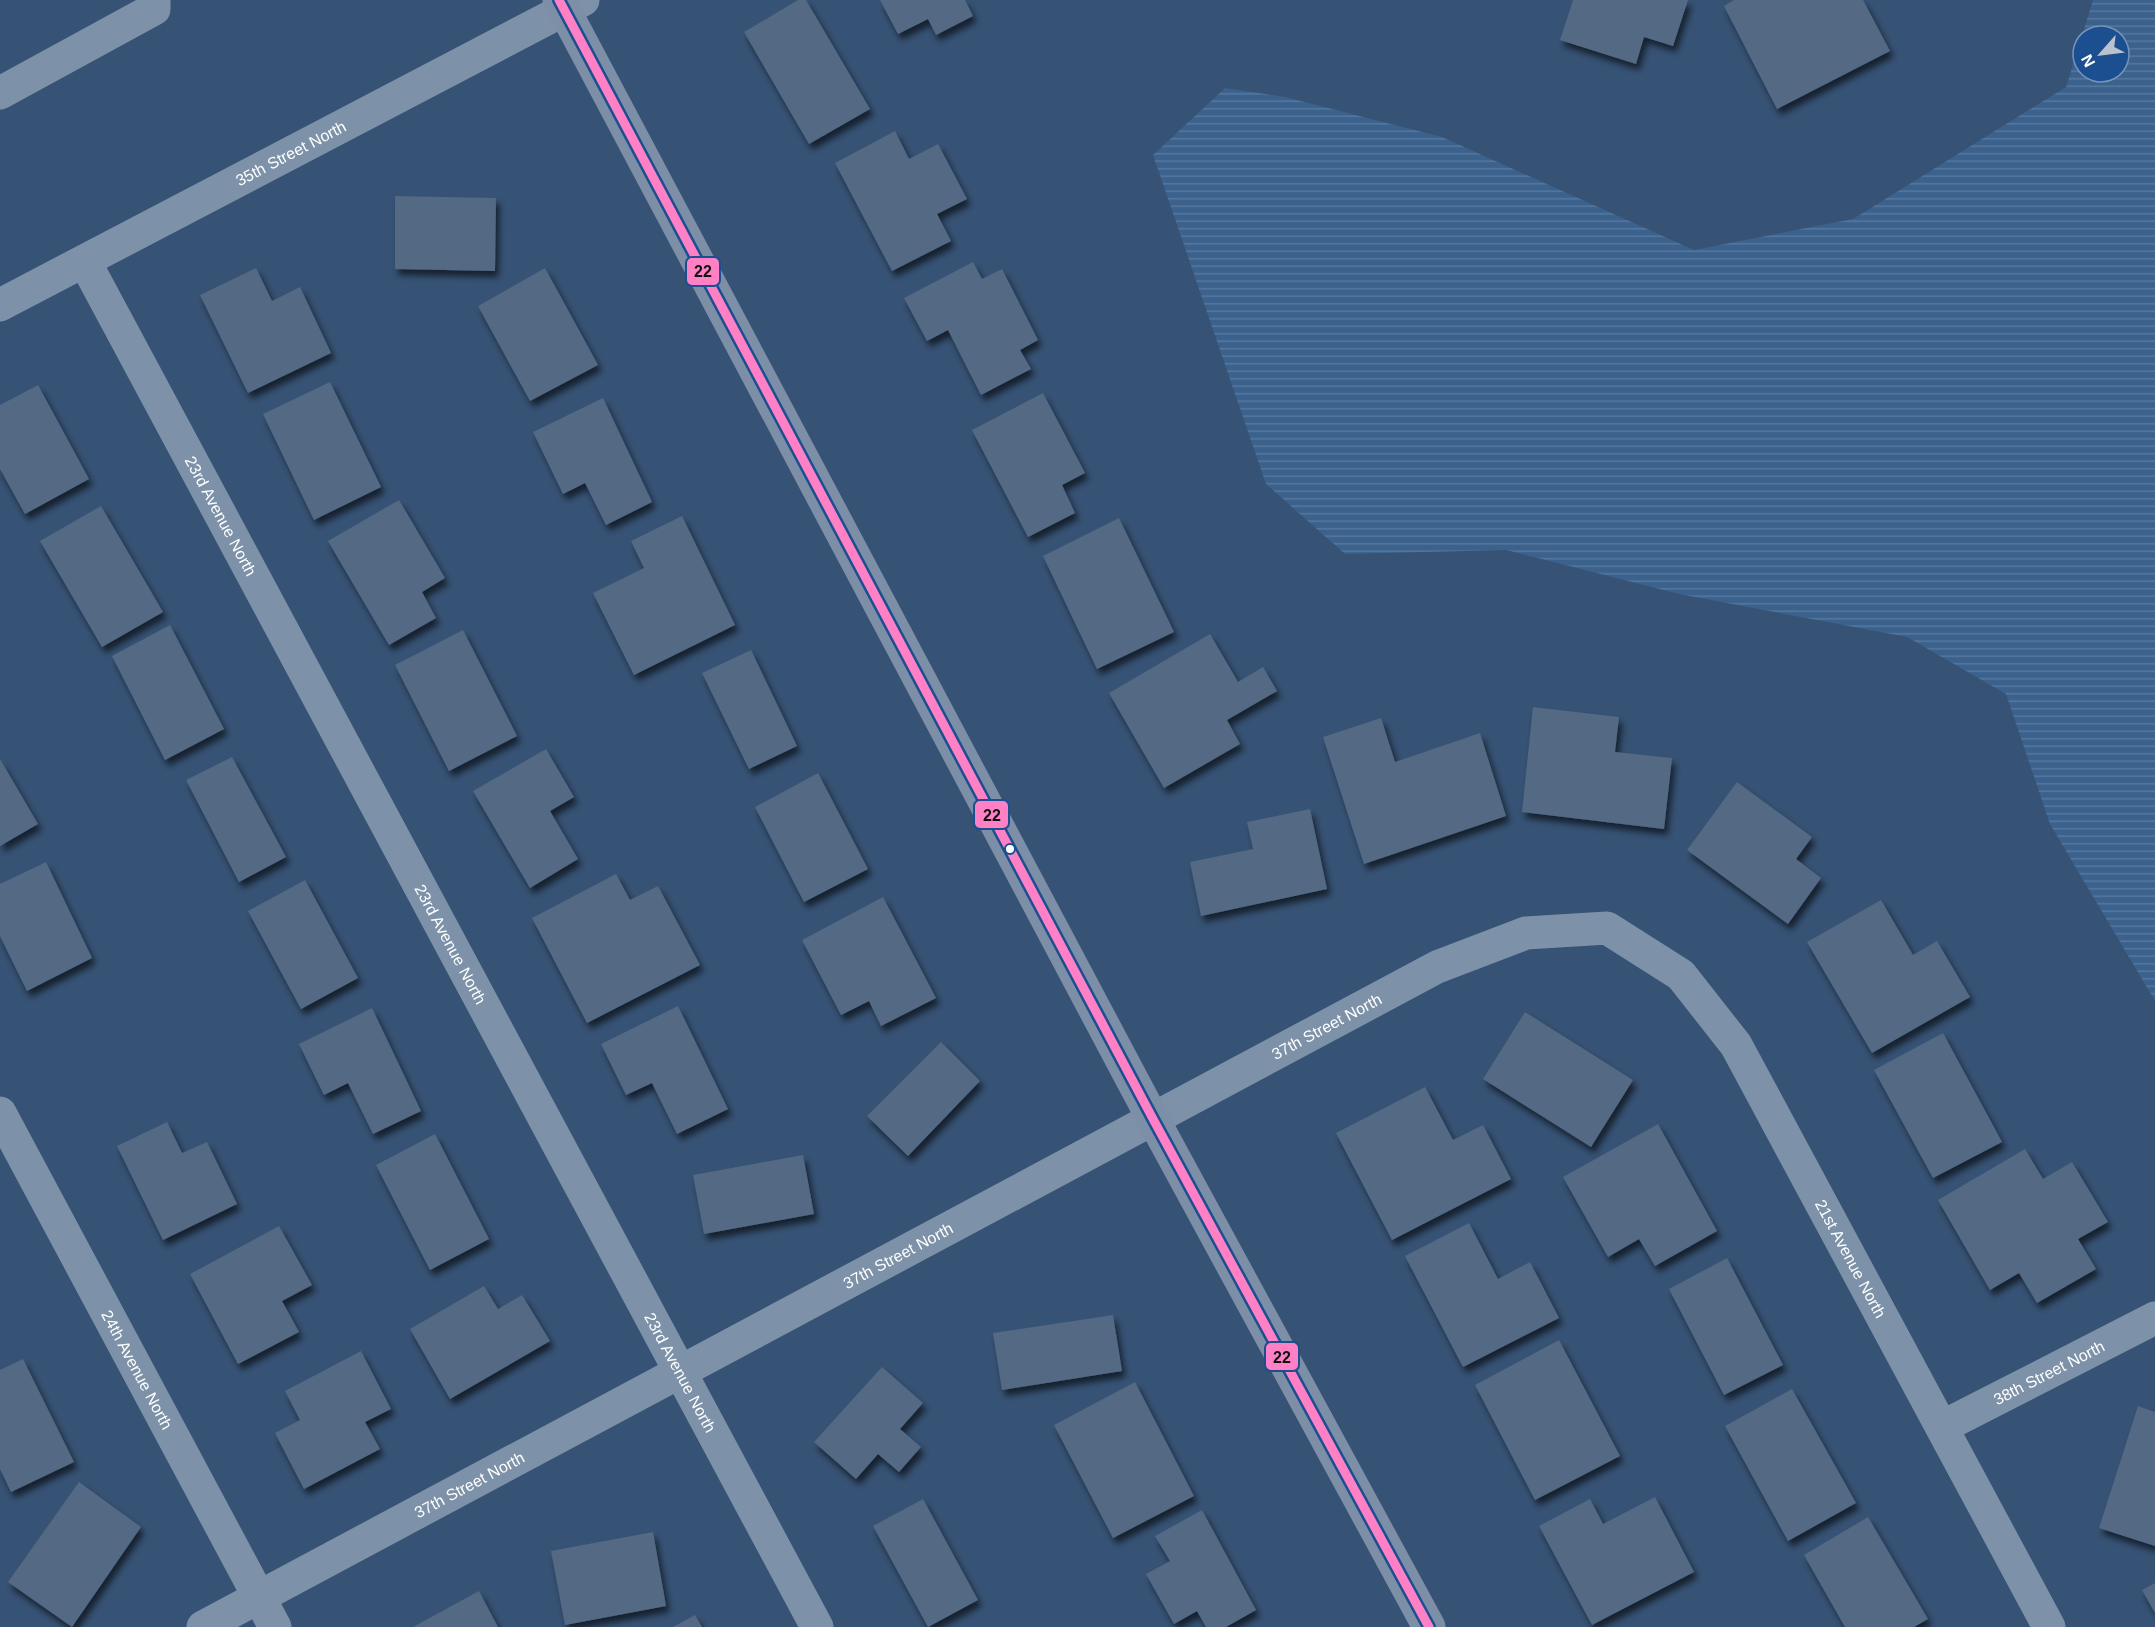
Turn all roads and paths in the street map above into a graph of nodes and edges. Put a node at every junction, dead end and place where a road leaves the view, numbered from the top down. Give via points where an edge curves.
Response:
1 (154, 0) edge
2 (569, 3) edge
3 (0, 93) edge
4 (85, 262) junction
5 (0, 305) edge
6 (1607, 928) joint
7 (0, 1113) edge
8 (1153, 1119) junction
9 (2155, 1318) edge
10 (680, 1371) junction
11 (1942, 1427) junction
12 (259, 1597) junction
13 (203, 1627) edge
14 (275, 1627) edge
15 (817, 1627) edge
16 (1429, 1627) edge
17 (2049, 1627) edge

1 - 3 street via 154,9
2 - 4 street, 35th Street North
2 - 8 main road
4 - 5 street, 35th Street North
4 - 10 street, 23rd Avenue North
6 - 8 street, 37th Street North via 1526,933 1437,967
6 - 11 street, 21st Avenue North via 1680,975 1736,1045
7 - 12 street, 24th Avenue North
8 - 10 street, 37th Street North
8 - 16 main road
9 - 11 street, 38th Street North
10 - 12 street, 37th Street North
10 - 15 street, 23rd Avenue North
11 - 17 street, 21st Avenue North
12 - 13 street, 37th Street North
12 - 14 street, 24th Avenue North

